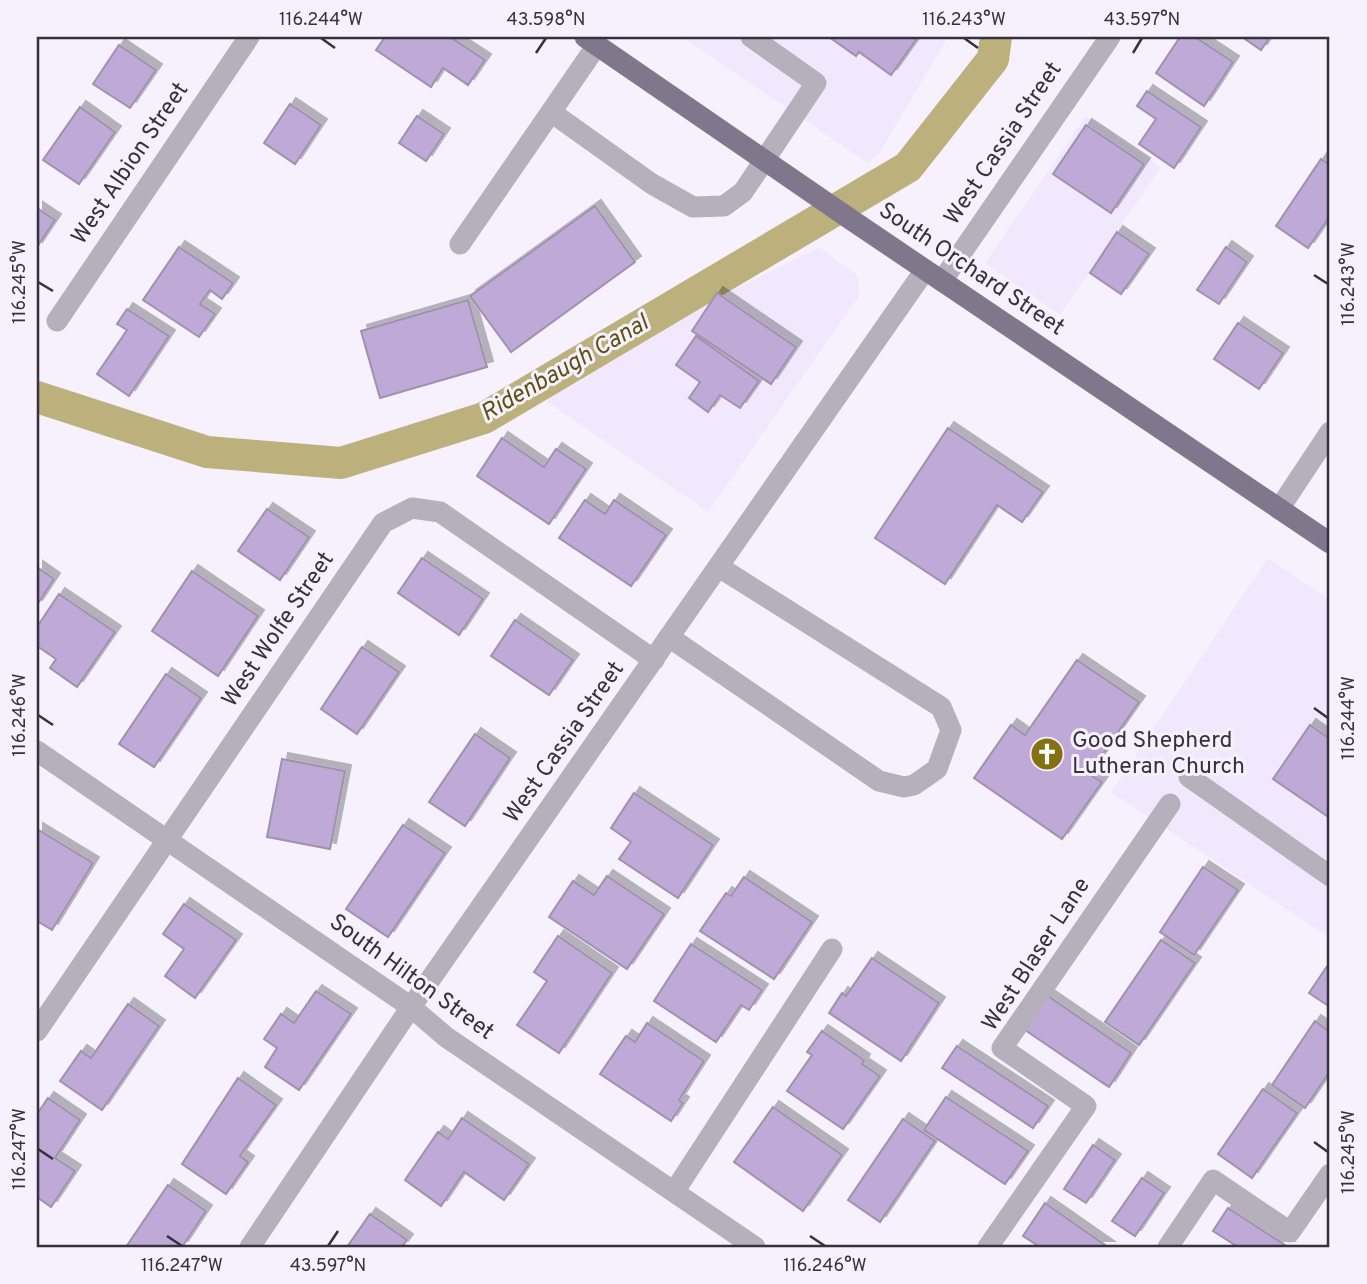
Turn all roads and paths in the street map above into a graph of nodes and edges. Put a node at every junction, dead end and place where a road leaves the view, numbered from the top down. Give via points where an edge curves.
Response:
1 (249, 37) edge
2 (751, 37) edge
3 (1110, 37) edge
4 (600, 42) edge
5 (551, 112) junction
6 (763, 159) junction
7 (460, 244) dead end
8 (934, 276) junction
9 (57, 321) dead end
10 (1330, 432) edge
11 (1279, 509) junction
12 (1330, 543) edge
13 (719, 567) junction
14 (669, 637) junction
15 (654, 660) junction
16 (37, 751) edge
17 (1189, 777) dead end
18 (1170, 804) dead end
19 (167, 840) junction
20 (1330, 876) edge
21 (832, 949) dead end
22 (411, 1007) junction
23 (37, 1031) edge
24 (1330, 1174) edge
25 (674, 1192) junction
26 (250, 1247) edge
27 (755, 1247) edge
28 (988, 1247) edge
29 (1168, 1247) edge

1 - 9 street, West Albion Street
2 - 6 street via 816,83
3 - 8 street, West Cassia Street
4 - 5 street
4 - 6 main road, South Orchard Street
5 - 6 street via 652,184 694,207 724,206 743,192
5 - 7 street
6 - 8 main road, South Orchard Street
8 - 11 main road, South Orchard Street
8 - 13 street, West Cassia Street
10 - 11 street
11 - 12 main road, South Orchard Street
13 - 14 street, West Cassia Street
13 - 14 street via 941,707 951,730 937,769 914,785 879,781
14 - 15 street, West Cassia Street
15 - 19 street, West Wolfe Street via 440,512 412,508 383,523
15 - 22 street, West Cassia Street
16 - 19 street, South Hilton Street
17 - 20 street
18 - 28 street, West Blaser Lane via 1002,1048 1086,1106
19 - 22 street, South Hilton Street
19 - 23 street, West Wolfe Street
21 - 25 street
22 - 25 street, South Hilton Street via 446,1037
22 - 26 street, West Cassia Street
24 - 29 street via 1290,1232 1213,1180
25 - 27 street, South Hilton Street

